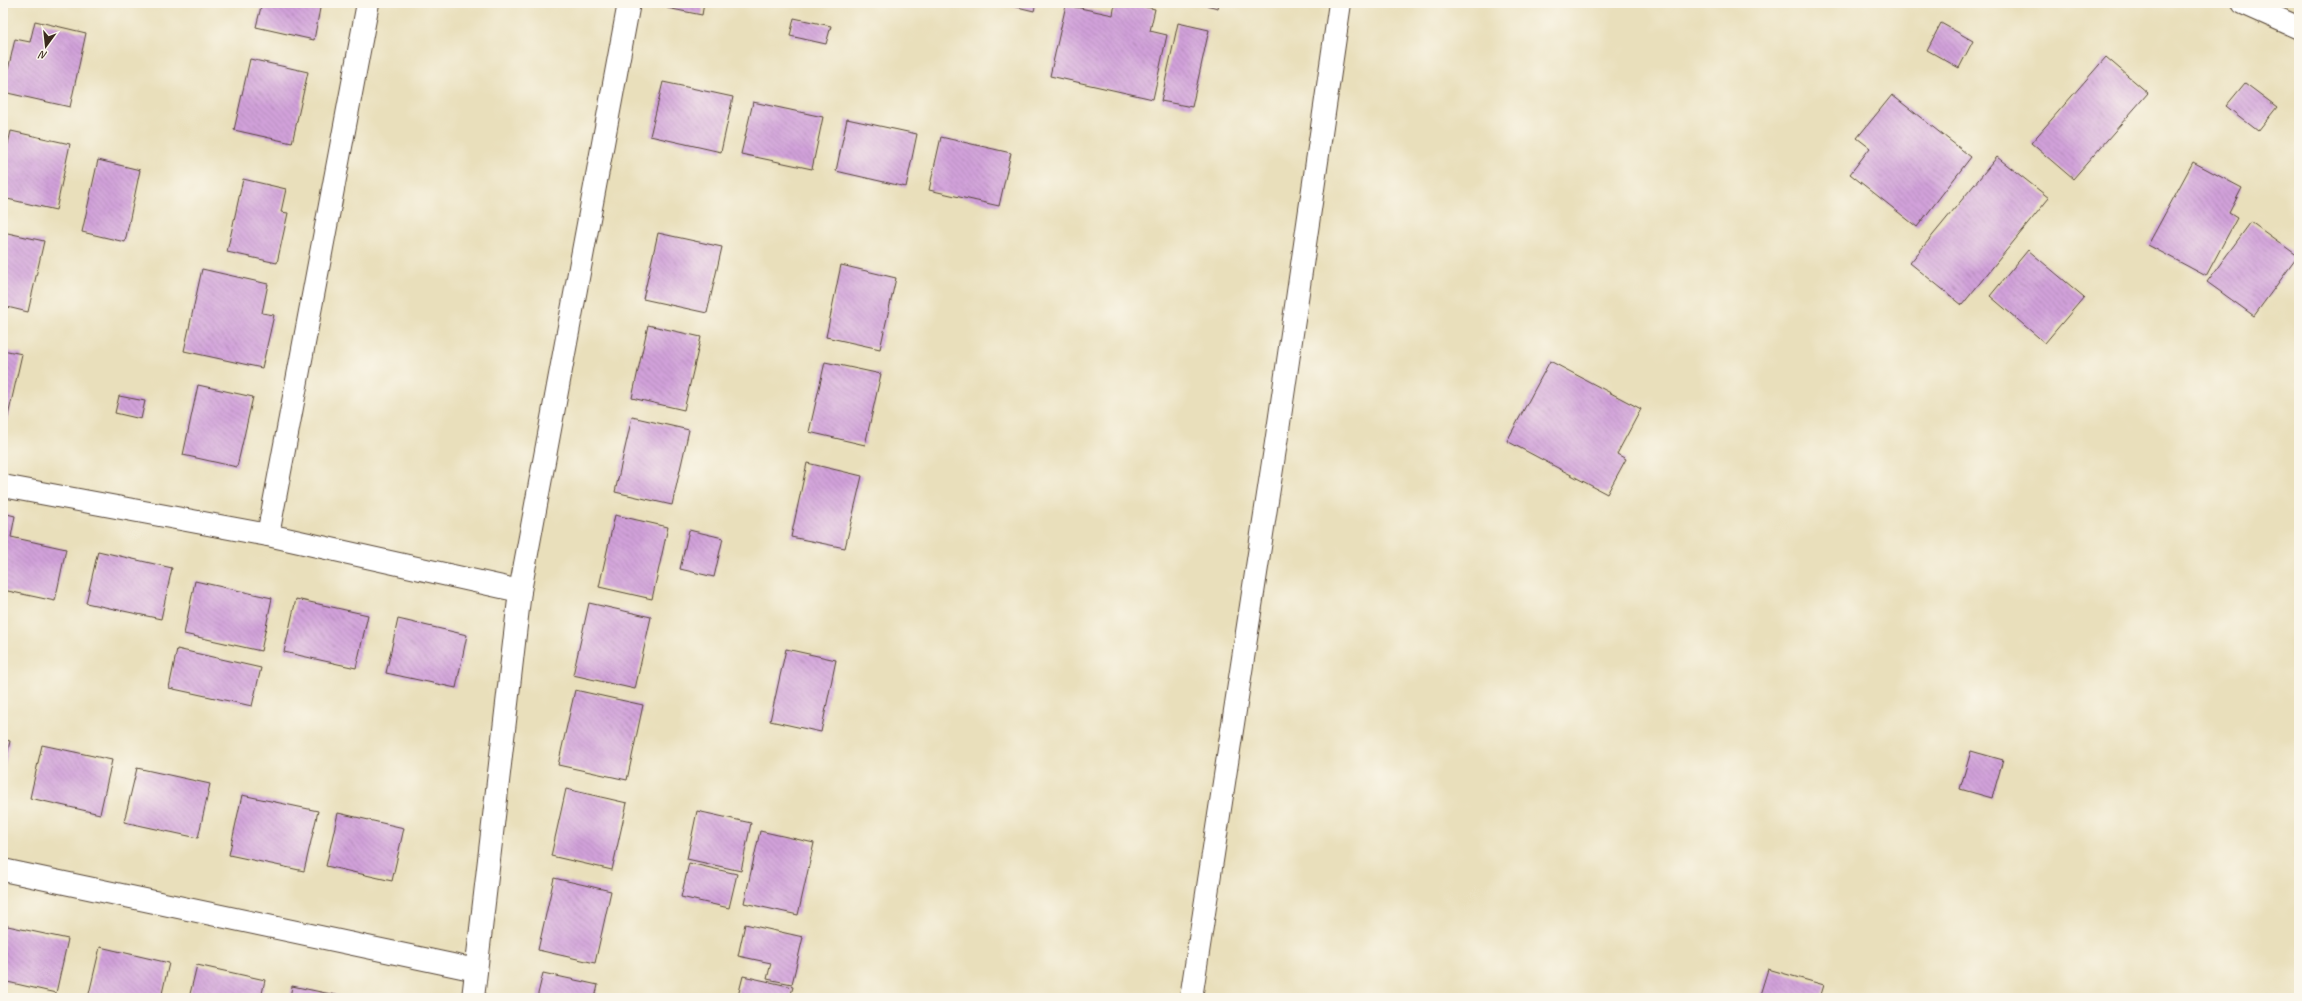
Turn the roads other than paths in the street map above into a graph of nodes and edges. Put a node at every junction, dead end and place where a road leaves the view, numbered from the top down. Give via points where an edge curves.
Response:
1 (368, 3) edge
2 (629, 3) edge
3 (1340, 3) edge
4 (2243, 3) edge
5 (2299, 28) edge
6 (3, 486) edge
7 (268, 535) junction
8 (520, 591) junction
9 (3, 870) edge
10 (476, 970) junction
11 (473, 998) edge
12 (1191, 998) edge

1 - 7 street
2 - 8 street
3 - 12 street
4 - 5 street
6 - 7 street
7 - 8 street
8 - 10 street
9 - 10 street
10 - 11 street

